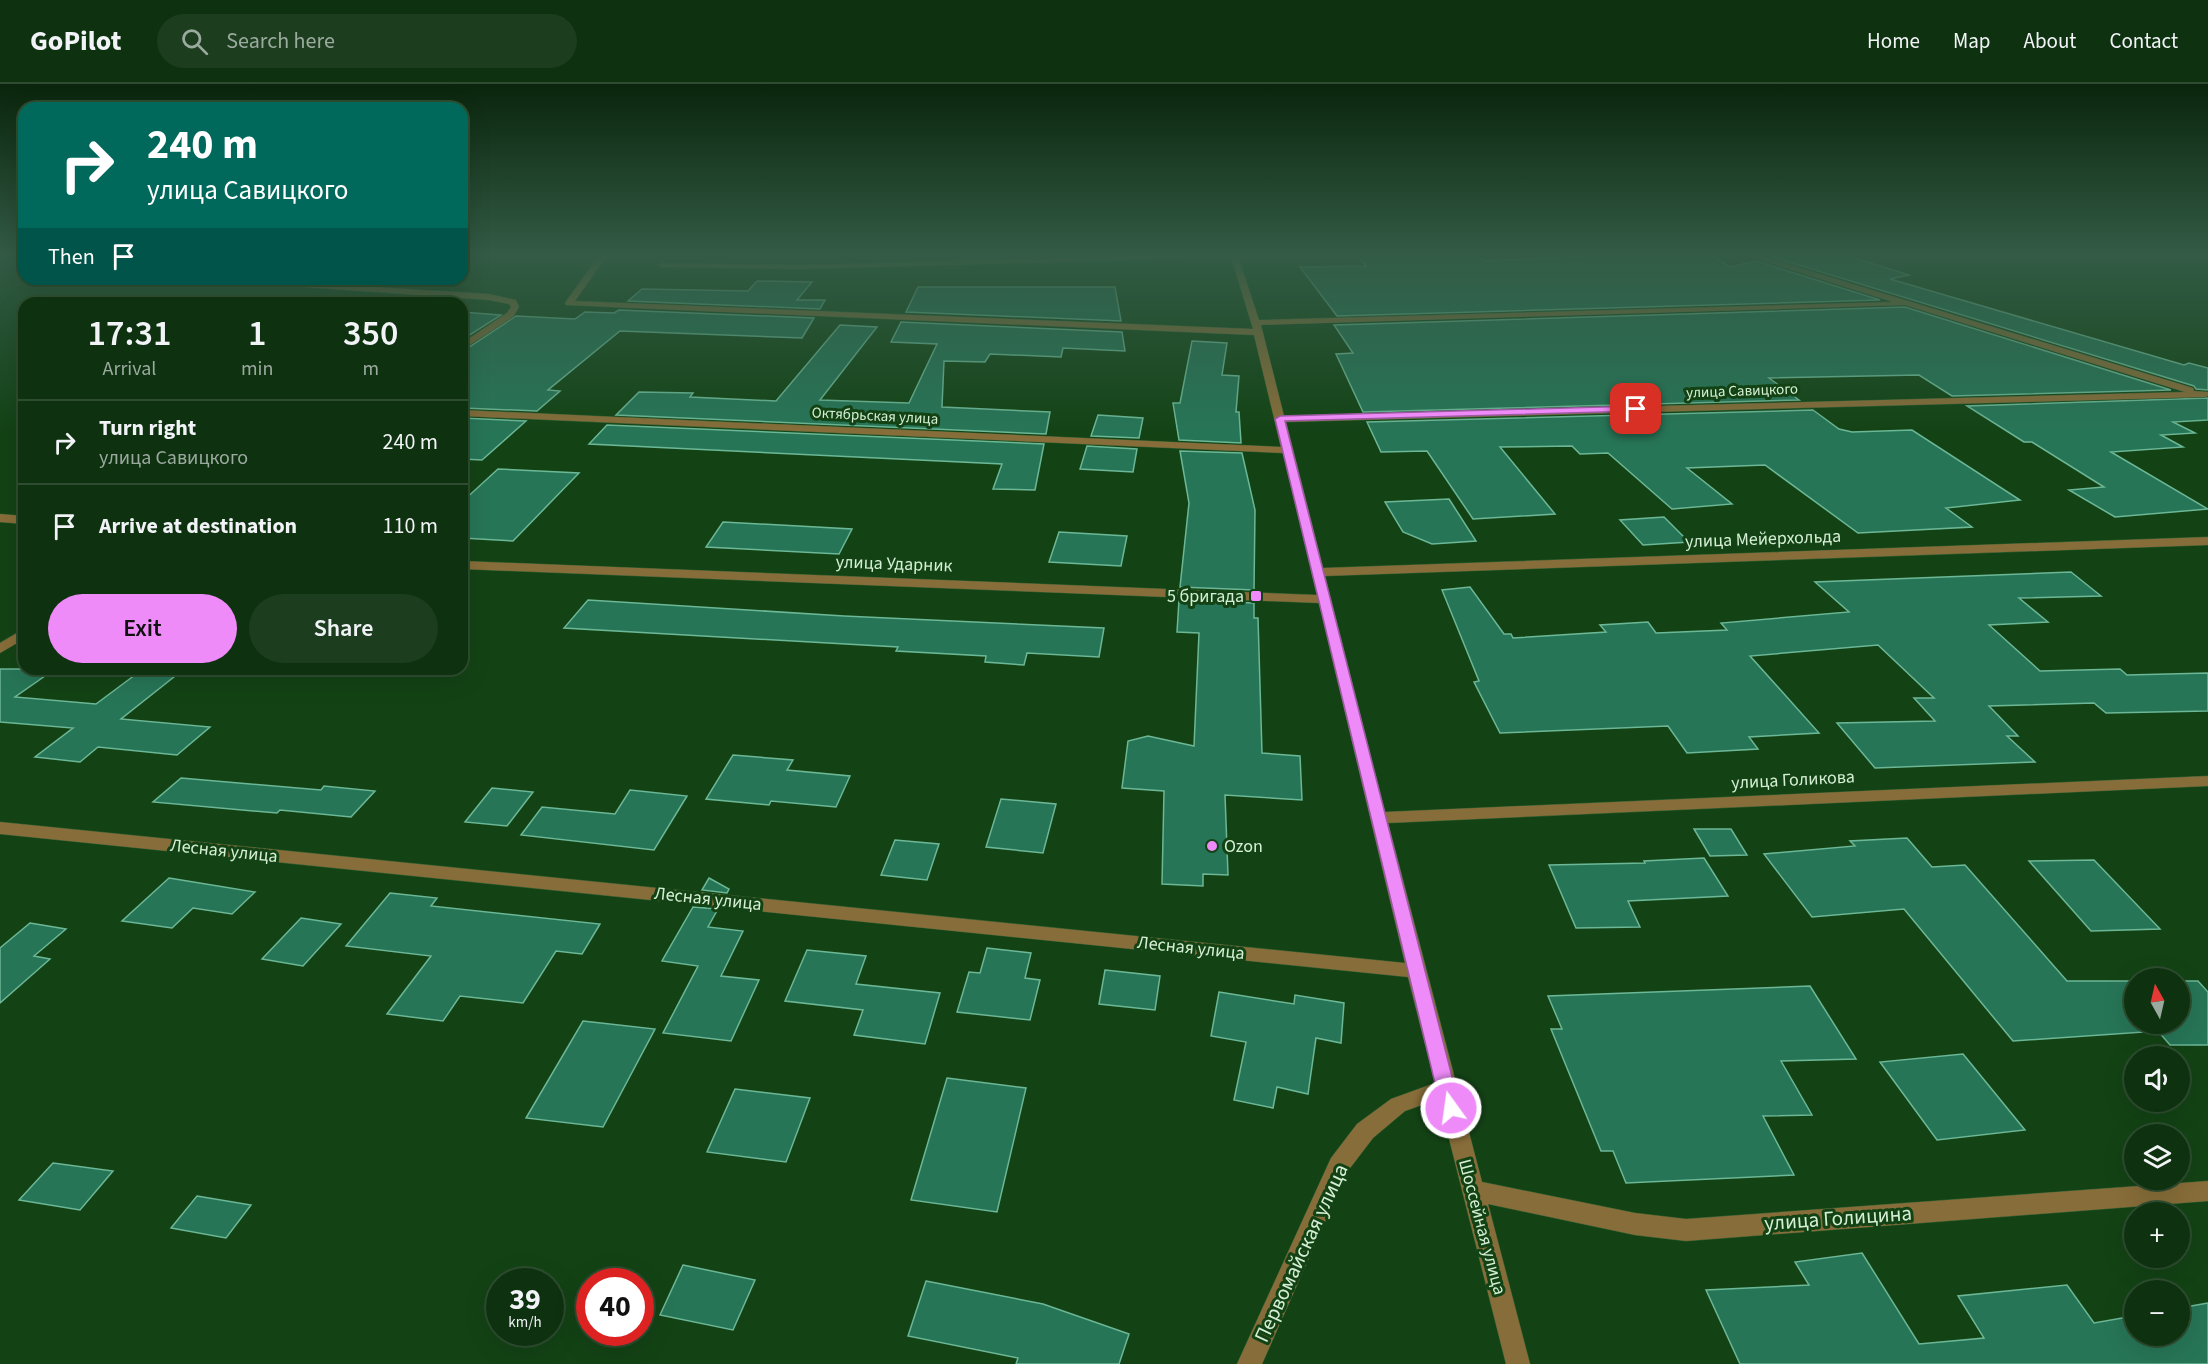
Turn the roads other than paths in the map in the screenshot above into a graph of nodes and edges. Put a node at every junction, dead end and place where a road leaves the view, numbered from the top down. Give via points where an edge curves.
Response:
1 (511, 313) edge
2 (837, 313) edge
3 (1252, 313) edge
4 (1667, 313) edge
5 (1932, 313) edge
6 (1257, 328) junction
7 (468, 343) edge
8 (2207, 394) edge
9 (468, 413) edge
10 (1280, 419) junction
11 (1287, 450) junction
12 (0, 518) edge
13 (18, 520) edge
14 (2208, 541) edge
15 (468, 565) edge
16 (1319, 572) junction
17 (1324, 599) junction
18 (18, 637) edge
19 (0, 649) edge
20 (2208, 781) edge
21 (1379, 818) junction
22 (0, 828) edge
23 (1416, 971) junction
24 (1445, 1088) junction
25 (1472, 1190) junction
26 (2208, 1191) edge
27 (1249, 1364) edge
28 (1518, 1364) edge

1 - 7 street
2 - 6 street
3 - 6 street, Шоссейная улица
4 - 6 street
5 - 8 street
6 - 10 street, Шоссейная улица
8 - 10 street, улица Савицкого
9 - 11 street, Октябрьская улица
10 - 11 street, Шоссейная улица
11 - 16 street, Шоссейная улица
12 - 13 street
14 - 16 street, улица Мейерхольда
15 - 17 street, улица Ударник
16 - 17 street, Шоссейная улица
17 - 21 street, Шоссейная улица
18 - 19 street
20 - 21 street, улица Голикова
21 - 23 street, Шоссейная улица
22 - 23 street, Лесная улица
23 - 24 street, Шоссейная улица
24 - 25 street, Шоссейная улица
24 - 27 street, Первомайская улица via 1398,1105 1365,1131 1339,1165
25 - 26 street, улица Голицина via 1635,1224 1686,1230
25 - 28 street, Шоссейная улица

